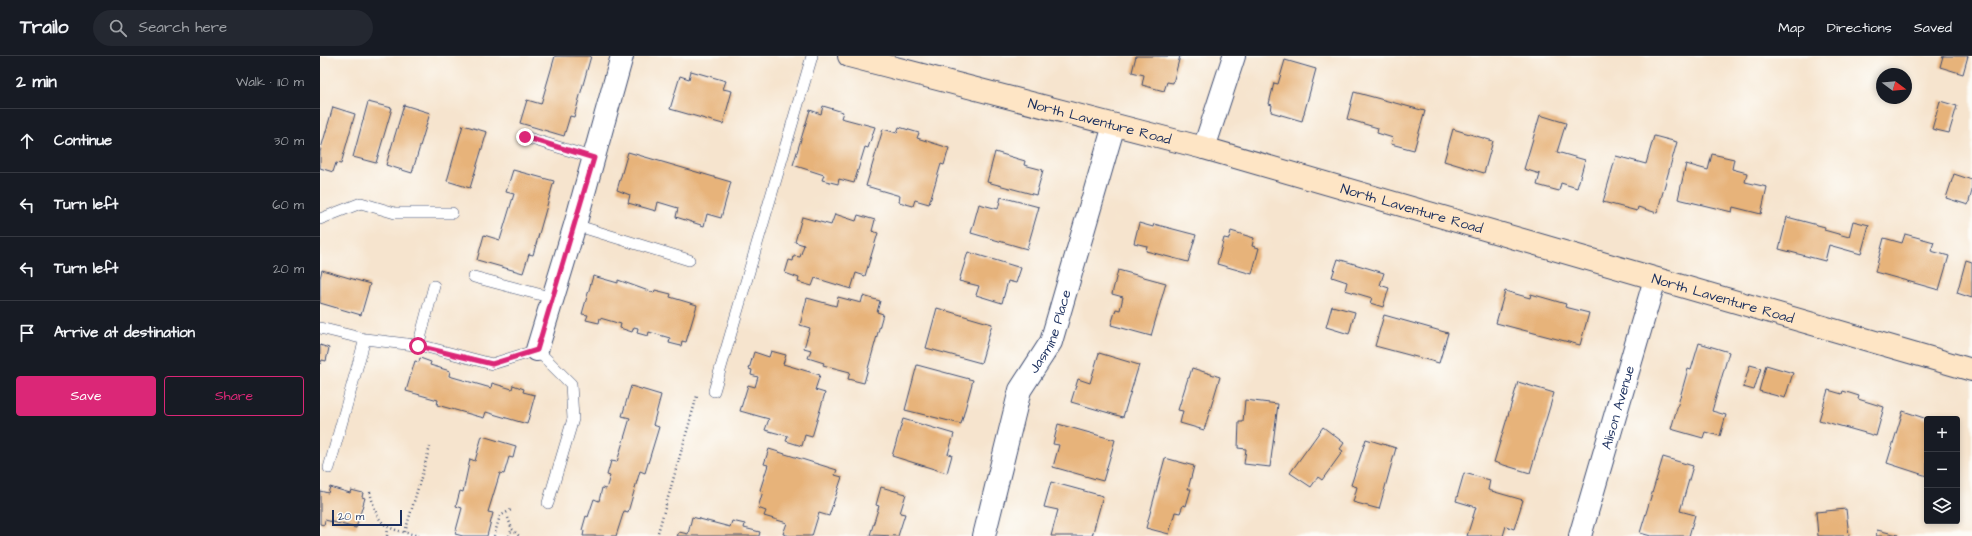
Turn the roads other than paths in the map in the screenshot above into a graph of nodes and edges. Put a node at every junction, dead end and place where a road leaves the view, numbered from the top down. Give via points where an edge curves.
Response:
1 (622, 56) edge
2 (812, 56) edge
3 (849, 56) edge
4 (1234, 56) edge
5 (1114, 125) junction
6 (525, 137) dead end
7 (1204, 148) junction
8 (594, 158) junction
9 (452, 213) dead end
10 (320, 219) edge
11 (575, 225) junction
12 (689, 260) dead end
13 (474, 276) dead end
14 (1655, 279) junction
15 (434, 286) dead end
16 (552, 298) junction
17 (320, 328) edge
18 (365, 339) junction
19 (418, 346) junction
20 (537, 350) junction
21 (1972, 370) edge
22 (714, 391) dead end
23 (328, 468) dead end
24 (548, 502) dead end
25 (984, 536) edge
26 (1580, 536) edge

1 - 8 street
2 - 22 lane
3 - 5 street, North Laventure Road
4 - 7 street
5 - 7 street, North Laventure Road
5 - 25 street, Jasmine Place via 1051,342 1020,390
6 - 8 lane
7 - 14 street, North Laventure Road
8 - 11 street
9 - 10 lane via 395,213 361,203
11 - 12 lane
11 - 16 street
13 - 16 lane
14 - 21 street, North Laventure Road
14 - 26 street, Alison Avenue
15 - 19 lane
16 - 20 street
17 - 18 lane
18 - 19 lane
18 - 23 lane
19 - 20 lane via 492,364
20 - 24 lane via 572,384 573,419

